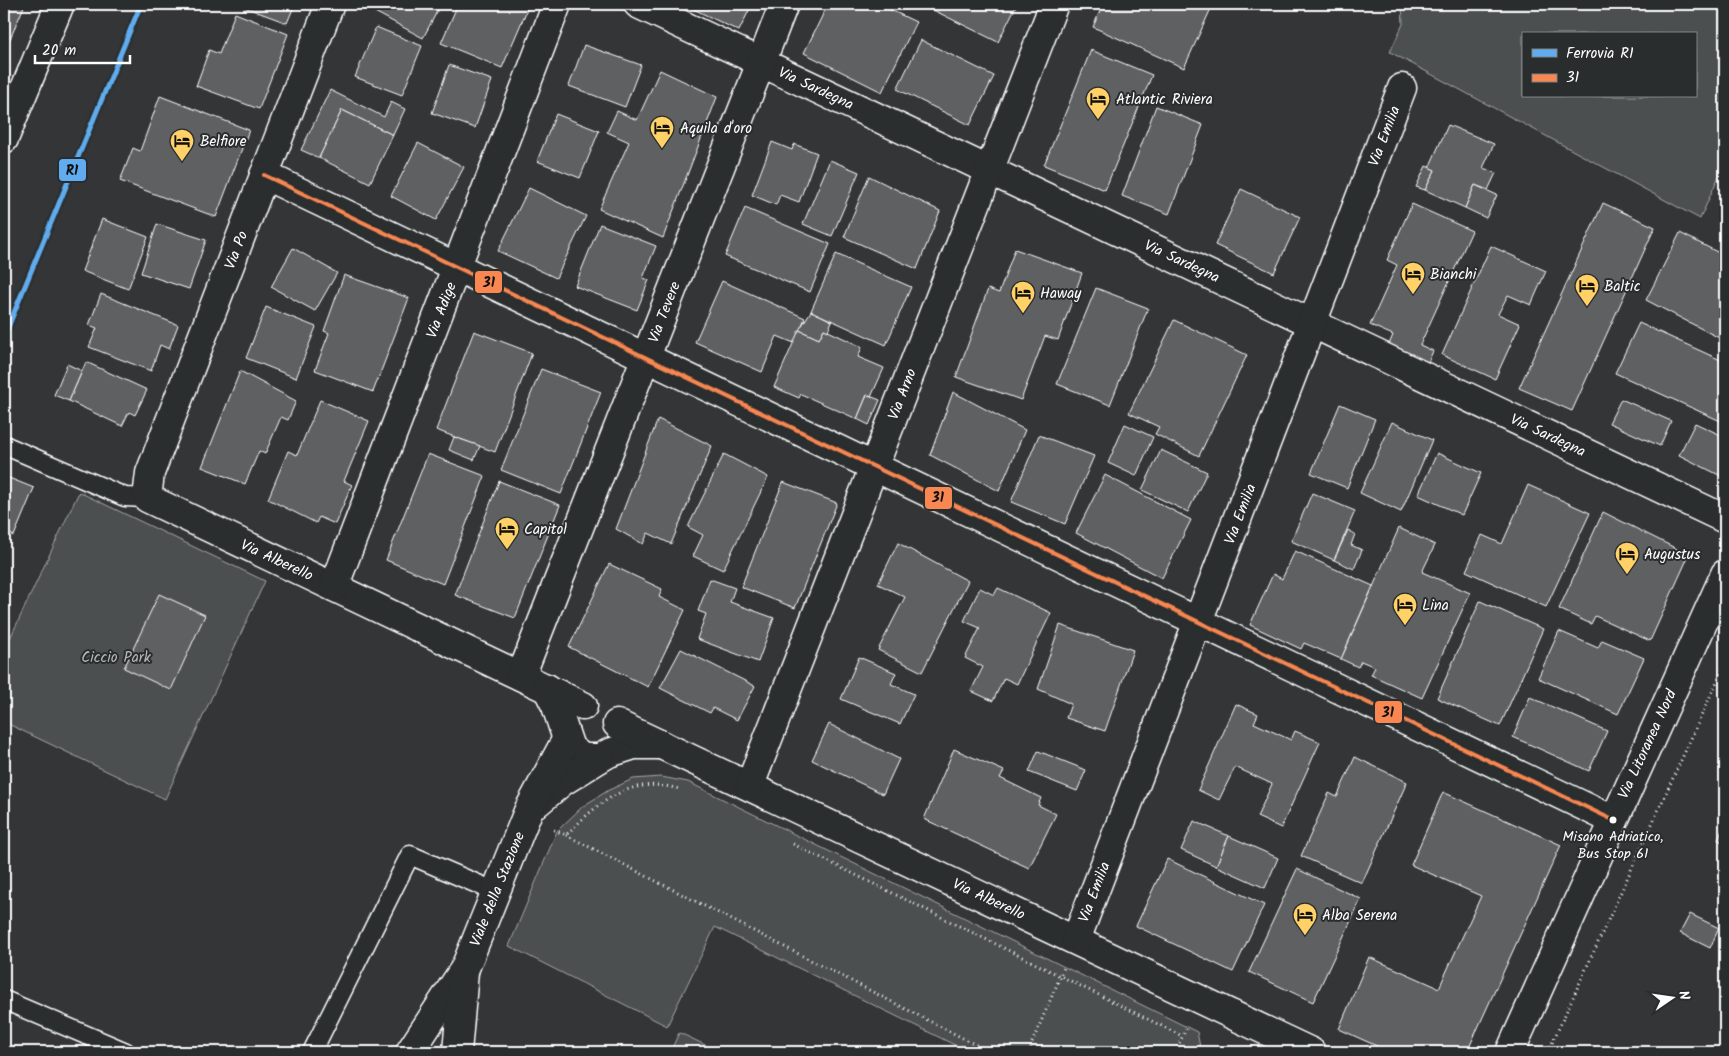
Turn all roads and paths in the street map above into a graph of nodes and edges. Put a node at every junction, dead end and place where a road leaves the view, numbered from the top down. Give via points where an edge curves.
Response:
1 (60, 4) edge
2 (330, 4) edge
3 (557, 4) edge
4 (638, 4) edge
5 (784, 4) edge
6 (1054, 4) edge
7 (762, 62) junction
8 (1402, 88) dead end
9 (4, 139) edge
10 (989, 170) junction
11 (264, 175) junction
12 (457, 268) junction
13 (1312, 323) junction
14 (646, 358) junction
15 (4, 446) edge
16 (874, 468) junction
17 (147, 498) junction
18 (1725, 519) edge
19 (1725, 574) edge
20 (334, 587) junction
21 (1198, 623) junction
22 (1725, 664) edge
23 (522, 676) junction
24 (547, 688) junction
25 (583, 706) junction
26 (618, 724) junction
27 (565, 735) junction
28 (666, 745) junction
29 (604, 755) junction
30 (750, 785) junction
31 (680, 789) dead end
32 (528, 813) junction
33 (1613, 820) junction
34 (566, 835) junction
35 (792, 843) dead end
36 (496, 892) junction
37 (1076, 940) junction
38 (465, 968) junction
39 (1061, 976) junction
40 (4, 1000) edge
41 (1182, 1036) dead end
42 (126, 1052) edge
43 (312, 1052) edge
44 (410, 1052) edge
45 (457, 1052) edge
46 (990, 1052) edge
47 (1028, 1052) edge
48 (1311, 1052) edge
49 (1510, 1052) edge
50 (1548, 1052) edge

1 - 9 street
2 - 11 street, Via Po
3 - 12 street, Via Adige
4 - 7 street, Via Sardegna
5 - 7 street, Via Tevere
6 - 10 street, Via Arno
7 - 10 street, Via Sardegna
7 - 14 street, Via Tevere
8 - 13 street, Via Emilia
10 - 13 street, Via Sardegna
10 - 16 street, Via Arno
11 - 12 street
11 - 17 street, Via Po via 150,473
12 - 14 street
12 - 20 street, Via Adige
13 - 18 street, Via Sardegna
13 - 21 street, Via Emilia
14 - 16 street
14 - 23 street, Via Tevere
15 - 17 lane, Via Alberello via 125,497
16 - 21 street
16 - 30 street, Via Arno
17 - 20 street, Via Alberello
19 - 33 street, Via Litoranea Nord
20 - 23 street, Via Alberello
21 - 33 street
21 - 37 street, Via Emilia
22 - 50 path
23 - 24 street, Via Alberello
24 - 25 street, Via Alberello
24 - 27 street, Via Alberello
25 - 26 street, Via Alberello via 600,706 608,710
25 - 27 street via 570,715
26 - 28 street, Via Alberello
26 - 29 street via 618,740
27 - 29 street, Via Alberello via 575,754 591,759
27 - 32 street, Viale della Stazione
28 - 29 street, Via Alberello via 634,745
28 - 30 street, Via Alberello
29 - 32 street, Viale della Stazione via 563,781
30 - 37 street, Via Alberello
31 - 34 path via 662,784 636,786 591,810
32 - 34 path
32 - 36 street, Viale della Stazione
33 - 49 street, Via Litoranea Nord
34 - 46 path
35 - 39 path
36 - 38 street, Viale della Stazione
36 - 43 lane via 410,855
37 - 39 path
37 - 48 street, Via Alberello
38 - 44 street, Viale della Stazione
38 - 45 street, Viale della Stazione
39 - 41 path
39 - 47 path
40 - 42 lane

